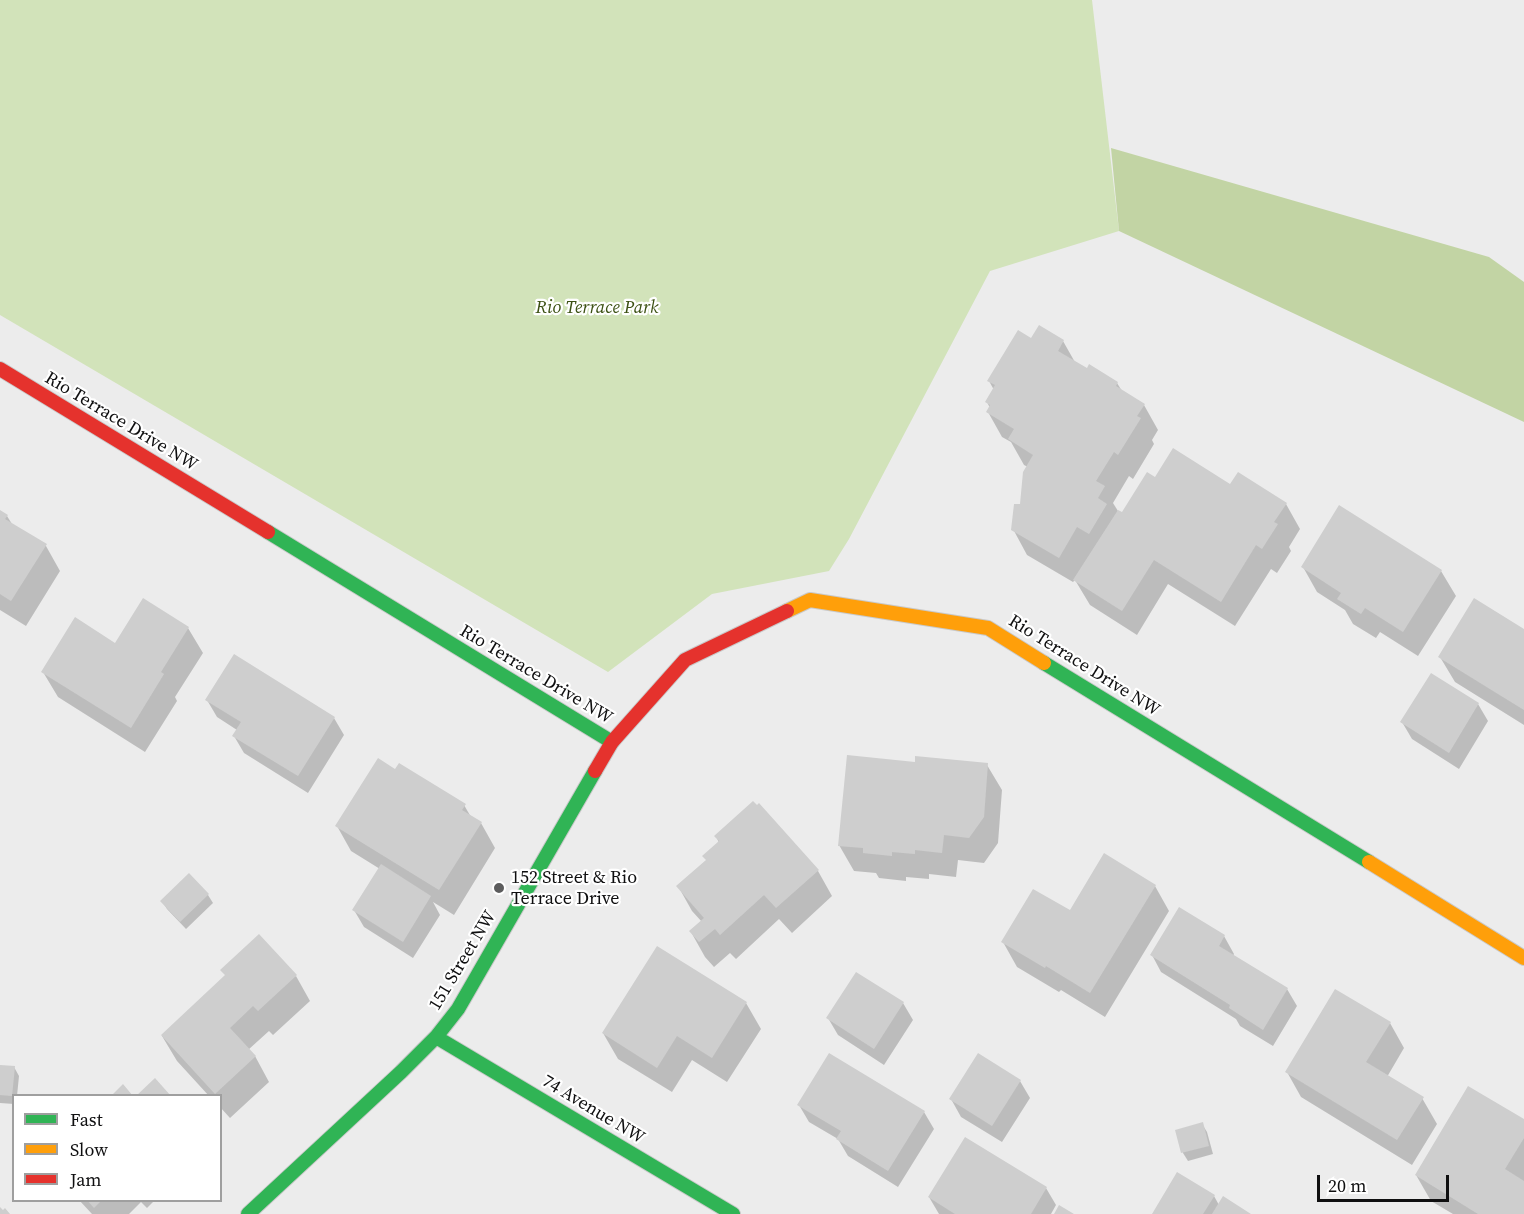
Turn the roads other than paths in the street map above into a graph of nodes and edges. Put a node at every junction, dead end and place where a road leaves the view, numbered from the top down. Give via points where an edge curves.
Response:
1 (0, 369) edge
2 (612, 742) junction
3 (1524, 958) edge
4 (436, 1037) junction
5 (248, 1214) edge
6 (733, 1214) edge

1 - 2 street, Rio Terrace Drive NW
2 - 3 street, Rio Terrace Drive NW via 685,660 810,600 988,628
2 - 4 street, 151 Street NW via 458,1009
4 - 5 street, 151 Street NW
4 - 6 street, 74 Avenue NW

